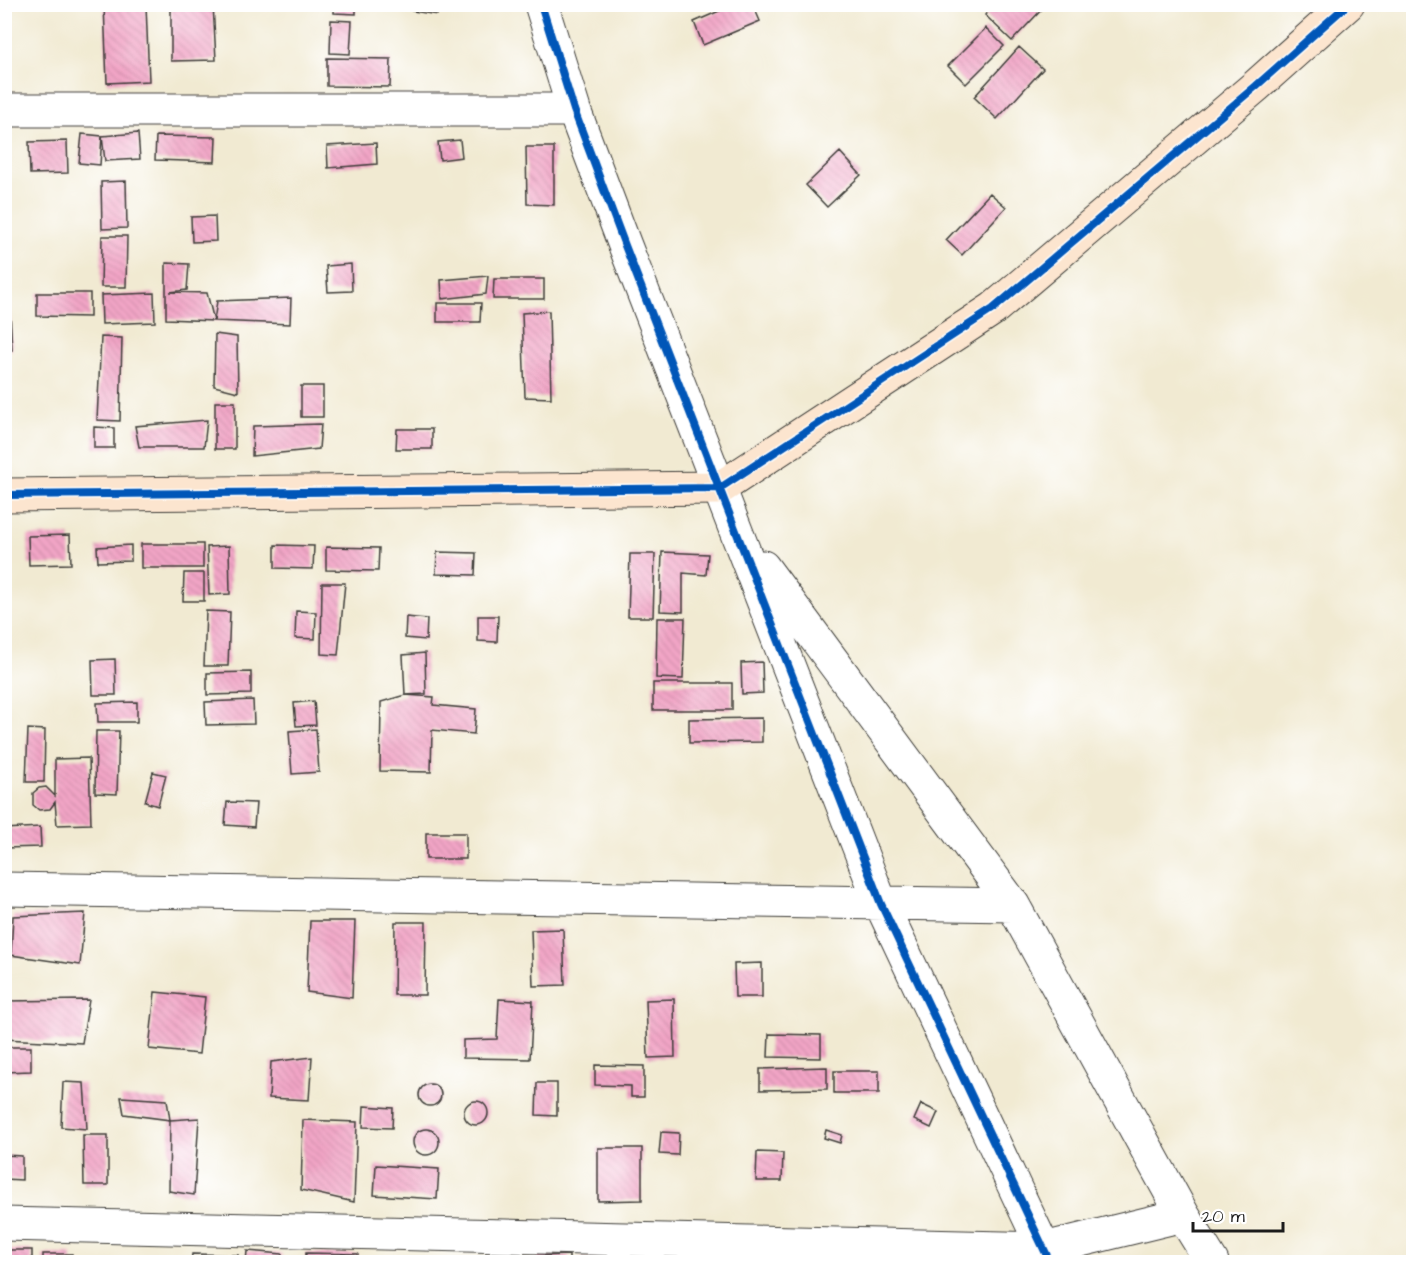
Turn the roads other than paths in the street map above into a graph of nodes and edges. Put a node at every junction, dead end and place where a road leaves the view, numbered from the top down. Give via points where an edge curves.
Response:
1 (541, 4) edge
2 (1348, 4) edge
3 (4, 110) edge
4 (573, 110) junction
5 (720, 489) junction
6 (4, 495) edge
7 (736, 531) junction
8 (4, 889) edge
9 (881, 904) junction
10 (1013, 905) junction
11 (1183, 1215) junction
12 (4, 1224) edge
13 (1047, 1256) edge
14 (1212, 1263) edge

1 - 4 street
2 - 5 street via 993,309
3 - 4 street
4 - 5 street
5 - 6 street
5 - 7 street
7 - 9 street
7 - 10 street
8 - 9 street
9 - 10 street
9 - 13 street
10 - 11 street
11 - 13 street
11 - 14 street
12 - 13 street

